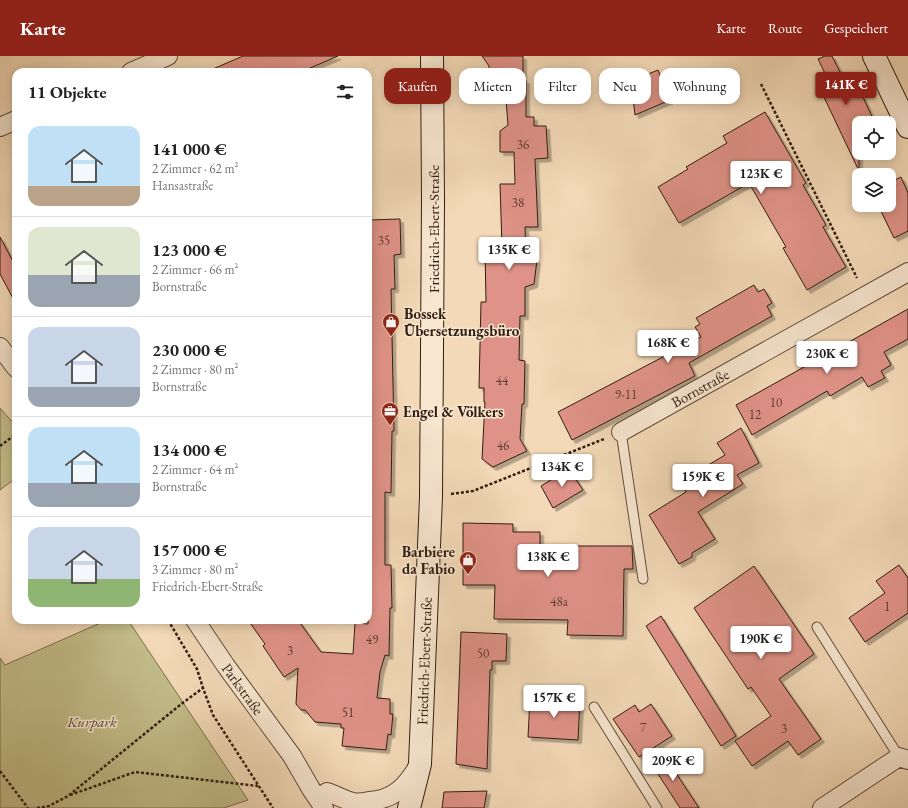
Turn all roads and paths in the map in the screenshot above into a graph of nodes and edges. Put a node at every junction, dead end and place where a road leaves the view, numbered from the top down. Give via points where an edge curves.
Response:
1 (168, 56) edge
2 (432, 56) edge
3 (874, 56) edge
4 (140, 68) edge
5 (762, 84) dead end
6 (12, 122) edge
7 (0, 127) edge
8 (908, 127) edge
9 (908, 272) edge
10 (866, 295) junction
11 (0, 347) edge
12 (12, 363) edge
13 (621, 432) junction
14 (12, 437) edge
15 (0, 446) edge
16 (431, 497) junction
17 (643, 579) dead end
18 (170, 624) edge
19 (198, 624) edge
20 (817, 627) dead end
21 (203, 688) junction
22 (594, 707) dead end
23 (904, 759) edge
24 (420, 764) junction
25 (0, 771) edge
26 (259, 786) junction
27 (68, 796) junction
28 (326, 800) edge
29 (28, 808) edge
30 (37, 808) edge
31 (274, 808) edge
32 (341, 808) edge
33 (409, 808) edge
34 (657, 808) edge
35 (822, 808) edge

1 - 4 street
2 - 16 main road, Friedrich-Ebert-Straße
3 - 8 main road
5 - 10 path
6 - 7 street
9 - 10 street, Bornstraße
10 - 13 street, Bornstraße
11 - 12 street
13 - 16 path via 473,492
13 - 17 lane
14 - 15 path
16 - 24 main road, Friedrich-Ebert-Straße
18 - 21 path via 197,669
19 - 28 street, Parkstraße via 292,756 310,789
20 - 23 lane
21 - 26 path via 214,715
21 - 27 path
22 - 34 lane
23 - 35 street
24 - 28 street via 408,783 387,798 354,802
24 - 33 main road, Friedrich-Ebert-Straße
25 - 29 path
26 - 27 path via 135,772
26 - 31 path
27 - 30 path via 49,806
28 - 32 street, Parkstraße

